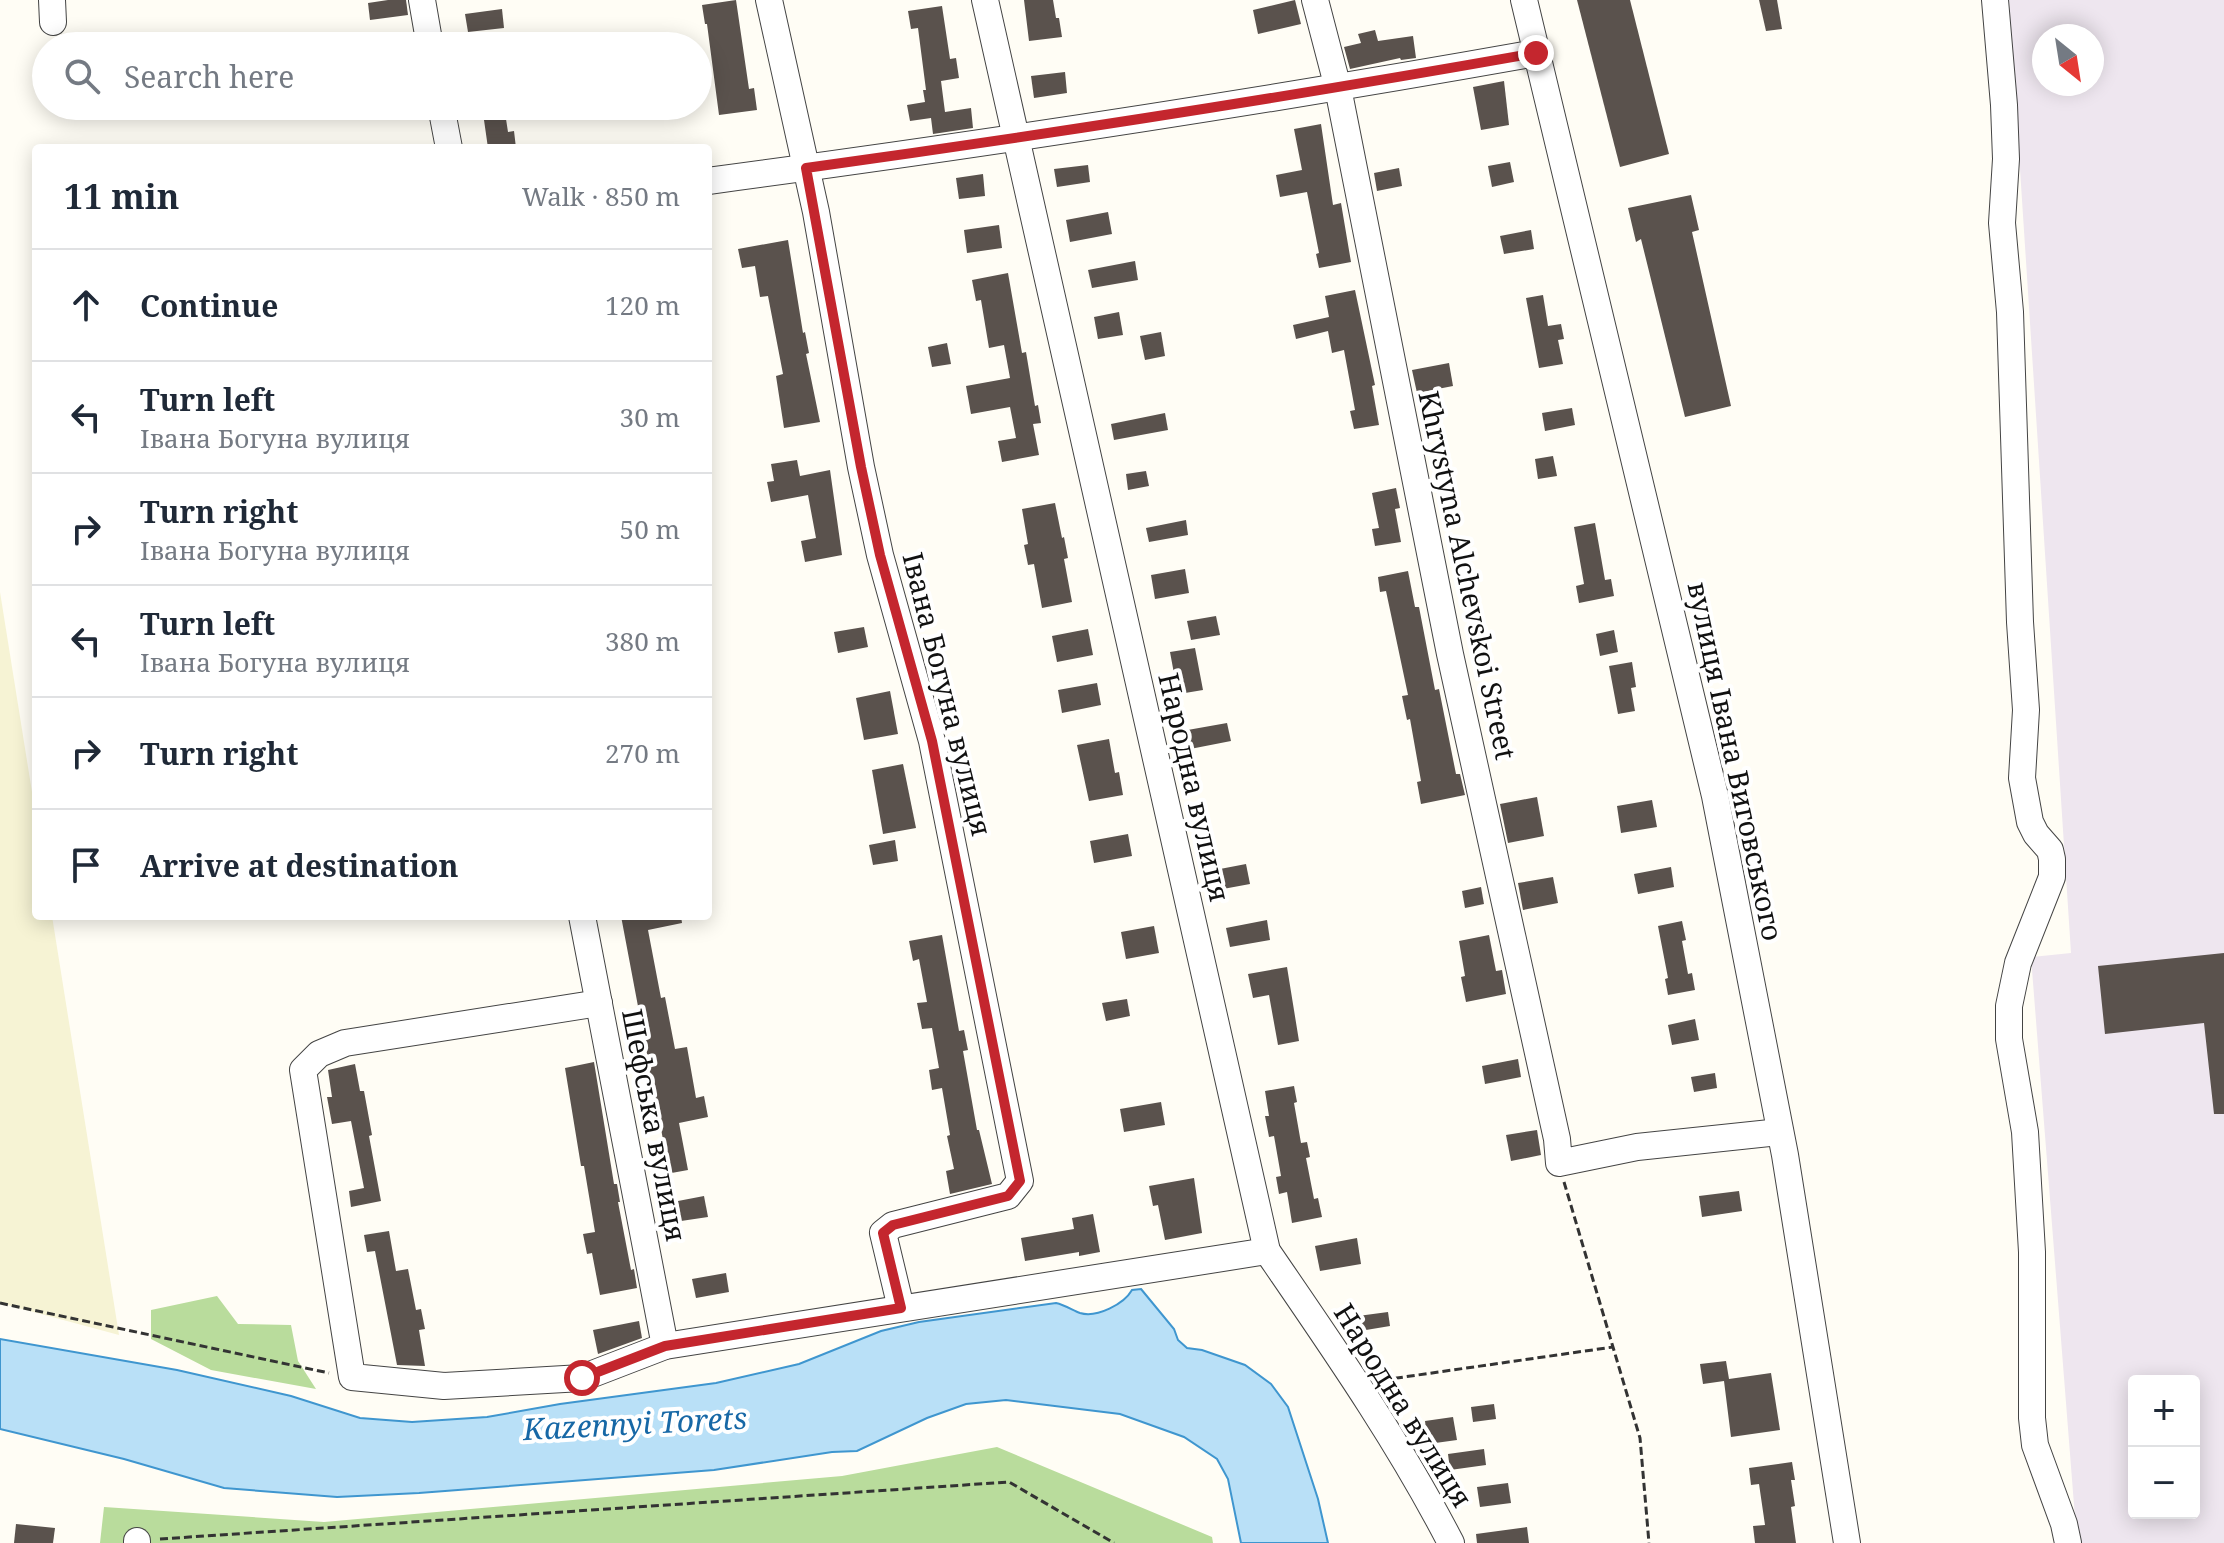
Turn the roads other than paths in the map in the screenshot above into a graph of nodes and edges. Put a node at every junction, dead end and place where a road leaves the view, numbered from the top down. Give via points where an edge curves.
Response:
1 (422, 0) edge
2 (769, 0) edge
3 (985, 0) edge
4 (1315, 0) edge
5 (1524, 0) edge
6 (1995, 0) edge
7 (428, 32) edge
8 (1536, 53) junction
9 (1338, 88) junction
10 (444, 120) edge
11 (1016, 139) junction
12 (448, 144) edge
13 (806, 168) junction
14 (712, 180) edge
15 (583, 920) edge
16 (599, 1003) junction
17 (1780, 1132) junction
18 (1267, 1251) junction
19 (901, 1308) junction
20 (665, 1346) junction
21 (1451, 1543) edge
22 (1847, 1543) edge
23 (2068, 1543) edge

1 - 7 street
2 - 13 street, Івана Богуна вулиця
3 - 11 street, Народна вулиця
4 - 9 street, Khrystyna Alchevskoi Street
5 - 8 street, вулиця Івана Виговського
6 - 23 street via 2006,159 2002,223 2026,710 2022,778 2030,822 2050,850 2052,877 2018,963 2009,1039 2025,1132 2035,1445
8 - 9 street
8 - 17 street, вулиця Івана Виговського via 1715,796
9 - 11 street
9 - 17 street, Khrystyna Alchevskoi Street via 1450,654 1559,1163 1637,1147
10 - 12 street
11 - 13 street
11 - 18 street, Народна вулиця
13 - 14 street
13 - 19 street, Івана Богуна вулиця via 861,467 932,741 1020,1181 1008,1196 893,1225 883,1233
15 - 16 street, Шефська вулиця
16 - 20 street, Шефська вулиця
16 - 20 street via 345,1043 319,1054 303,1070 352,1377 444,1386 582,1378
17 - 22 street, вулиця Івана Виговського
18 - 19 street
18 - 21 street, Народна вулиця via 1358,1384
19 - 20 street

